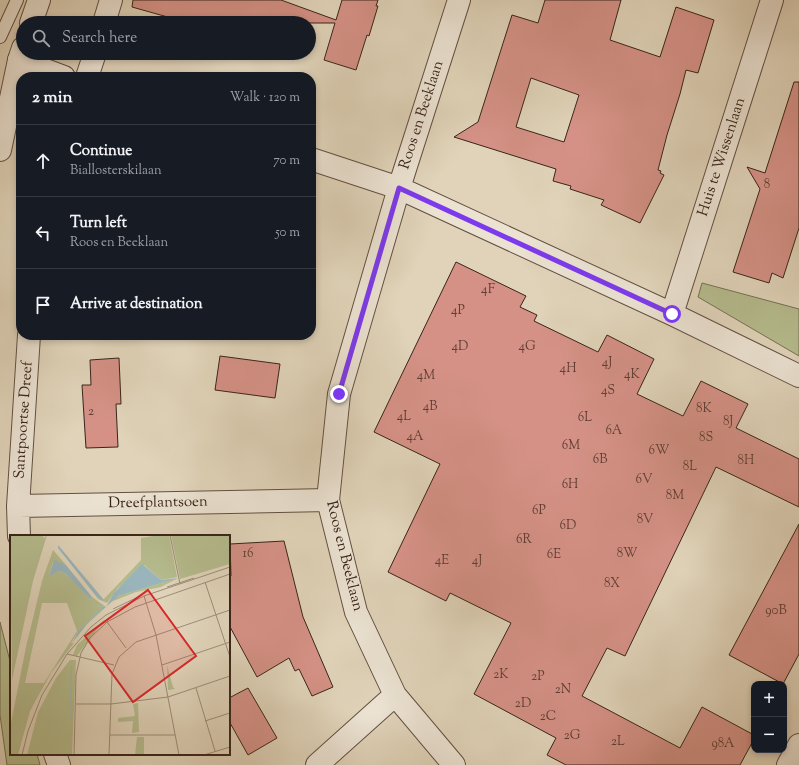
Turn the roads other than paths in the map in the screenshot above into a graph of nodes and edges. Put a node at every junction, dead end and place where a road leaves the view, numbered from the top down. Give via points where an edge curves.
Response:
1 (17, 0) edge
2 (39, 0) edge
3 (111, 0) edge
4 (459, 0) edge
5 (772, 0) edge
6 (33, 16) edge
7 (106, 16) edge
8 (0, 37) edge
9 (18, 60) edge
10 (20, 60) edge
11 (32, 60) edge
12 (93, 60) edge
13 (17, 72) edge
14 (55, 72) edge
15 (89, 72) edge
16 (16, 77) edge
17 (0, 99) edge
18 (0, 150) edge
19 (316, 160) edge
20 (399, 188) junction
21 (672, 314) junction
22 (29, 340) edge
23 (799, 376) edge
24 (328, 500) junction
25 (18, 506) junction
26 (19, 535) edge
27 (395, 695) junction
28 (799, 745) edge
29 (54, 755) edge
30 (59, 765) edge
31 (317, 765) edge
32 (454, 765) edge
33 (788, 765) edge

1 - 8 lane
2 - 6 street
3 - 7 street
4 - 20 street, Roos en Beeklaan
5 - 21 street, Huis te Wissenlaan
9 - 17 street
10 - 13 street
11 - 14 street
12 - 15 street
16 - 18 street
19 - 20 street
20 - 21 street
20 - 24 street, Roos en Beeklaan via 339,394
21 - 23 street
22 - 25 street, Santpoortse Dreef
24 - 25 street, Dreefplantsoen
24 - 27 street, Roos en Beeklaan via 356,612
25 - 26 street
27 - 31 street
27 - 32 street, Roos en Beeklaan
28 - 33 street
29 - 30 street

